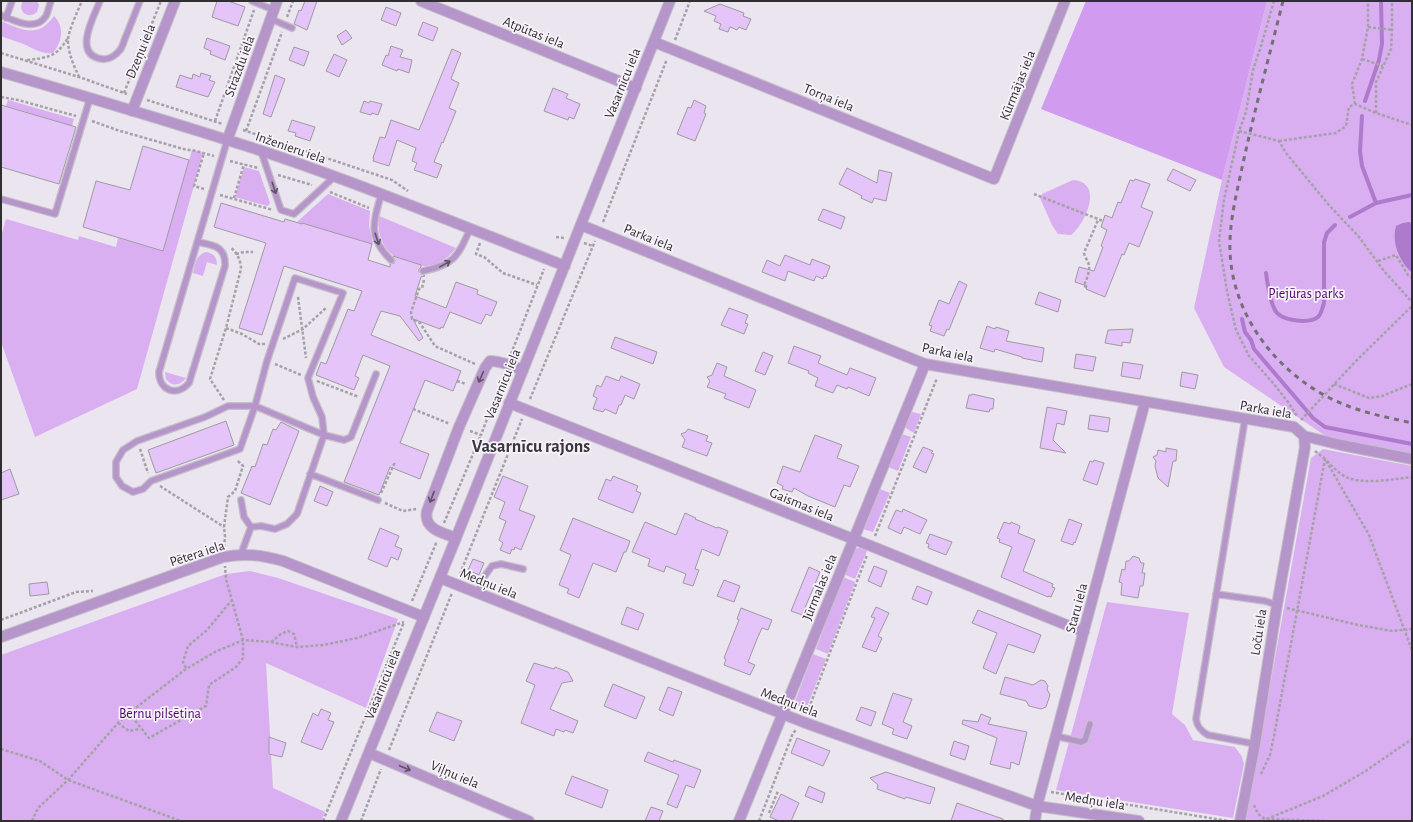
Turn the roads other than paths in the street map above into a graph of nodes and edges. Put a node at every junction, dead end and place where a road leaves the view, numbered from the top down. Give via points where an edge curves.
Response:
1 (12, 1) edge
2 (51, 1) edge
3 (100, 1) edge
4 (140, 1) edge
5 (175, 1) edge
6 (421, 1) edge
7 (670, 1) edge
8 (1065, 1) edge
9 (254, 2) edge
10 (274, 10) edge
11 (3, 17) edge
12 (292, 28) dead end
13 (654, 42) junction
14 (1, 72) edge
15 (636, 88) junction
16 (90, 98) junction
17 (132, 111) junction
18 (227, 141) junction
19 (261, 151) junction
20 (334, 177) junction
21 (994, 179) joint
22 (381, 195) junction
23 (1, 199) edge
24 (581, 225) junction
25 (470, 229) junction
26 (197, 242) junction
27 (391, 260) dead end
28 (565, 266) junction
29 (424, 274) road end
30 (925, 364) junction
31 (523, 370) junction
32 (376, 374) dead end
33 (1145, 402) junction
34 (510, 403) junction
35 (255, 406) junction
36 (1245, 419) junction
37 (324, 435) junction
38 (1304, 436) junction
39 (1309, 448) joint
40 (1412, 459) edge
41 (310, 474) junction
42 (241, 500) dead end
43 (378, 500) road end
44 (251, 527) junction
45 (456, 538) junction
46 (854, 539) junction
47 (243, 550) junction
48 (523, 569) dead end
49 (440, 578) junction
50 (478, 594) junction
51 (1216, 594) junction
52 (1277, 605) junction
53 (424, 617) junction
54 (1084, 632) junction
55 (1, 637) edge
56 (783, 714) junction
57 (1090, 724) dead end
58 (1056, 736) junction
59 (1255, 744) junction
60 (369, 753) junction
61 (1037, 806) junction
62 (341, 821) edge
63 (530, 821) edge
64 (739, 821) edge
65 (1035, 821) edge
66 (1139, 821) edge
67 (1240, 821) edge

1 - 11 lane
2 - 11 lane via 46,16 34,25
3 - 4 lane via 86,36 86,45 90,52 102,59 110,58 121,49
5 - 17 street, Dzeņu iela
6 - 15 street, Atpūtas iela
7 - 13 street, Vasarnīcu iela
8 - 21 street, Kūrmājas iela
9 - 10 lane
10 - 12 lane via 284,25
10 - 18 street, Strazdu iela
13 - 15 street, Vasarnīcu iela
13 - 21 street, Torņa iela
14 - 16 street, Inženieru iela
15 - 24 street, Vasarnīcu iela
16 - 17 street, Inženieru iela
16 - 23 lane via 55,214
17 - 18 street, Inženieru iela
18 - 19 street, Inženieru iela
18 - 26 lane
19 - 20 street, Inženieru iela
19 -> 20 lane via 281,210 294,214
20 - 22 street, Inženieru iela
22 - 25 street, Inženieru iela
22 -> 27 lane via 373,225 381,250
24 - 28 street, Vasarnīcu iela
24 - 30 street, Parka iela
25 - 28 street, Inženieru iela
29 -> 25 lane via 453,260
26 - 26 lane via 159,372 160,381 171,390 181,390 189,383 225,266 220,249
28 - 31 street, Vasarnīcu iela
30 - 33 street, Parka iela
30 - 46 street, Jūrmalas iela
31 - 34 street, Vasarnīcu iela
31 -> 45 street via 490,361 459,427 426,516 432,527
32 - 37 lane via 351,437 344,440
33 - 36 street, Parka iela
33 - 54 street, Staru iela
34 - 45 street, Vasarnīcu iela
34 - 46 street, Gaismas iela
35 - 35 lane via 228,406 205,417 137,441 123,450 116,462 116,477 122,486 132,492 142,490 151,481 240,449
35 - 37 lane
35 - 37 lane via 295,278 343,294 308,378 312,397 322,417
36 - 38 street, Parka iela via 1294,427
36 - 51 lane
37 - 41 lane
38 - 39 street, Parka iela
38 - 40 street, Parka iela
39 - 52 street, Loču iela
41 - 43 lane
41 - 44 lane via 297,514 287,524 275,529
42 - 44 lane via 244,517
44 - 47 lane
45 - 49 street, Vasarnīcu iela
46 - 54 street, Gaismas iela
46 - 56 street, Jūrmalas iela
47 - 53 street, Pētera iela via 283,561
47 - 55 street, Pētera iela via 224,553
48 - 50 lane via 501,564 492,566 484,577
49 - 50 street, Medņu iela
49 - 53 street, Vasarnīcu iela
50 - 56 street, Medņu iela
51 - 52 lane
51 - 59 lane via 1197,725 1208,735
52 - 59 street, Loču iela
53 - 60 street, Vasarnīcu iela
54 - 58 street, Staru iela
56 - 61 street, Medņu iela
56 - 64 street, Jūrmalas iela
57 - 58 lane via 1085,740 1081,742
58 - 61 street, Staru iela
59 - 67 street, Loču iela
60 - 62 street, Vasarnīcu iela
60 -> 63 street, Viļņu iela
61 - 65 street, Staru iela
61 - 66 street, Medņu iela

